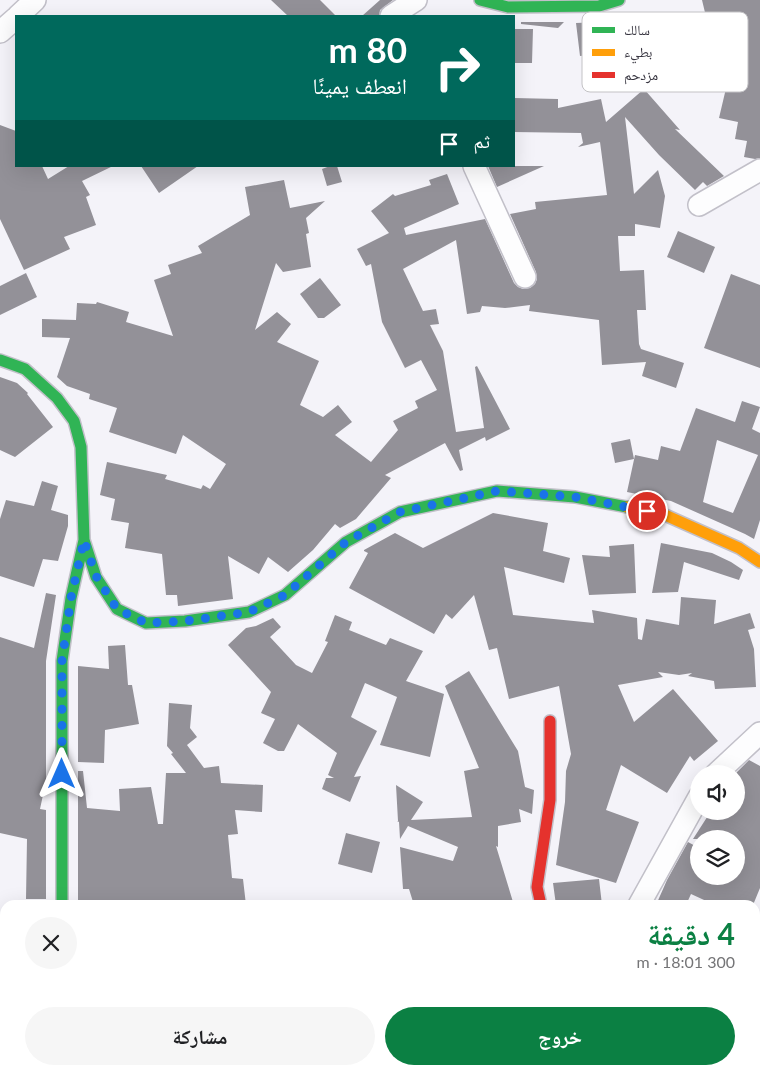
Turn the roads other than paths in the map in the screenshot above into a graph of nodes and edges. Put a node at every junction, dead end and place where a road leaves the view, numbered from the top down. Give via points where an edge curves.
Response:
1 (35, 0) edge
2 (480, 0) edge
3 (619, 0) edge
4 (19, 15) edge
5 (15, 19) edge
6 (0, 32) edge
7 (474, 167) edge
8 (760, 170) edge
9 (699, 205) dead end
10 (525, 277) dead end
11 (0, 360) edge
12 (84, 540) junction
13 (760, 562) edge
14 (550, 721) dead end
15 (760, 733) edge
16 (726, 765) edge
17 (690, 813) edge
18 (62, 900) edge
19 (539, 900) edge
20 (642, 900) edge

1 - 4 street
2 - 3 street via 508,6 599,6
5 - 6 street
7 - 10 street
8 - 9 street
11 - 12 street via 25,369 58,398 74,421 81,447
12 - 13 street via 96,576 117,609 146,623 249,612 285,595 346,542 400,512 497,491 575,497 665,515 739,548
12 - 18 street via 62,661
14 - 19 street via 550,800 538,887
15 - 16 street
17 - 20 street

